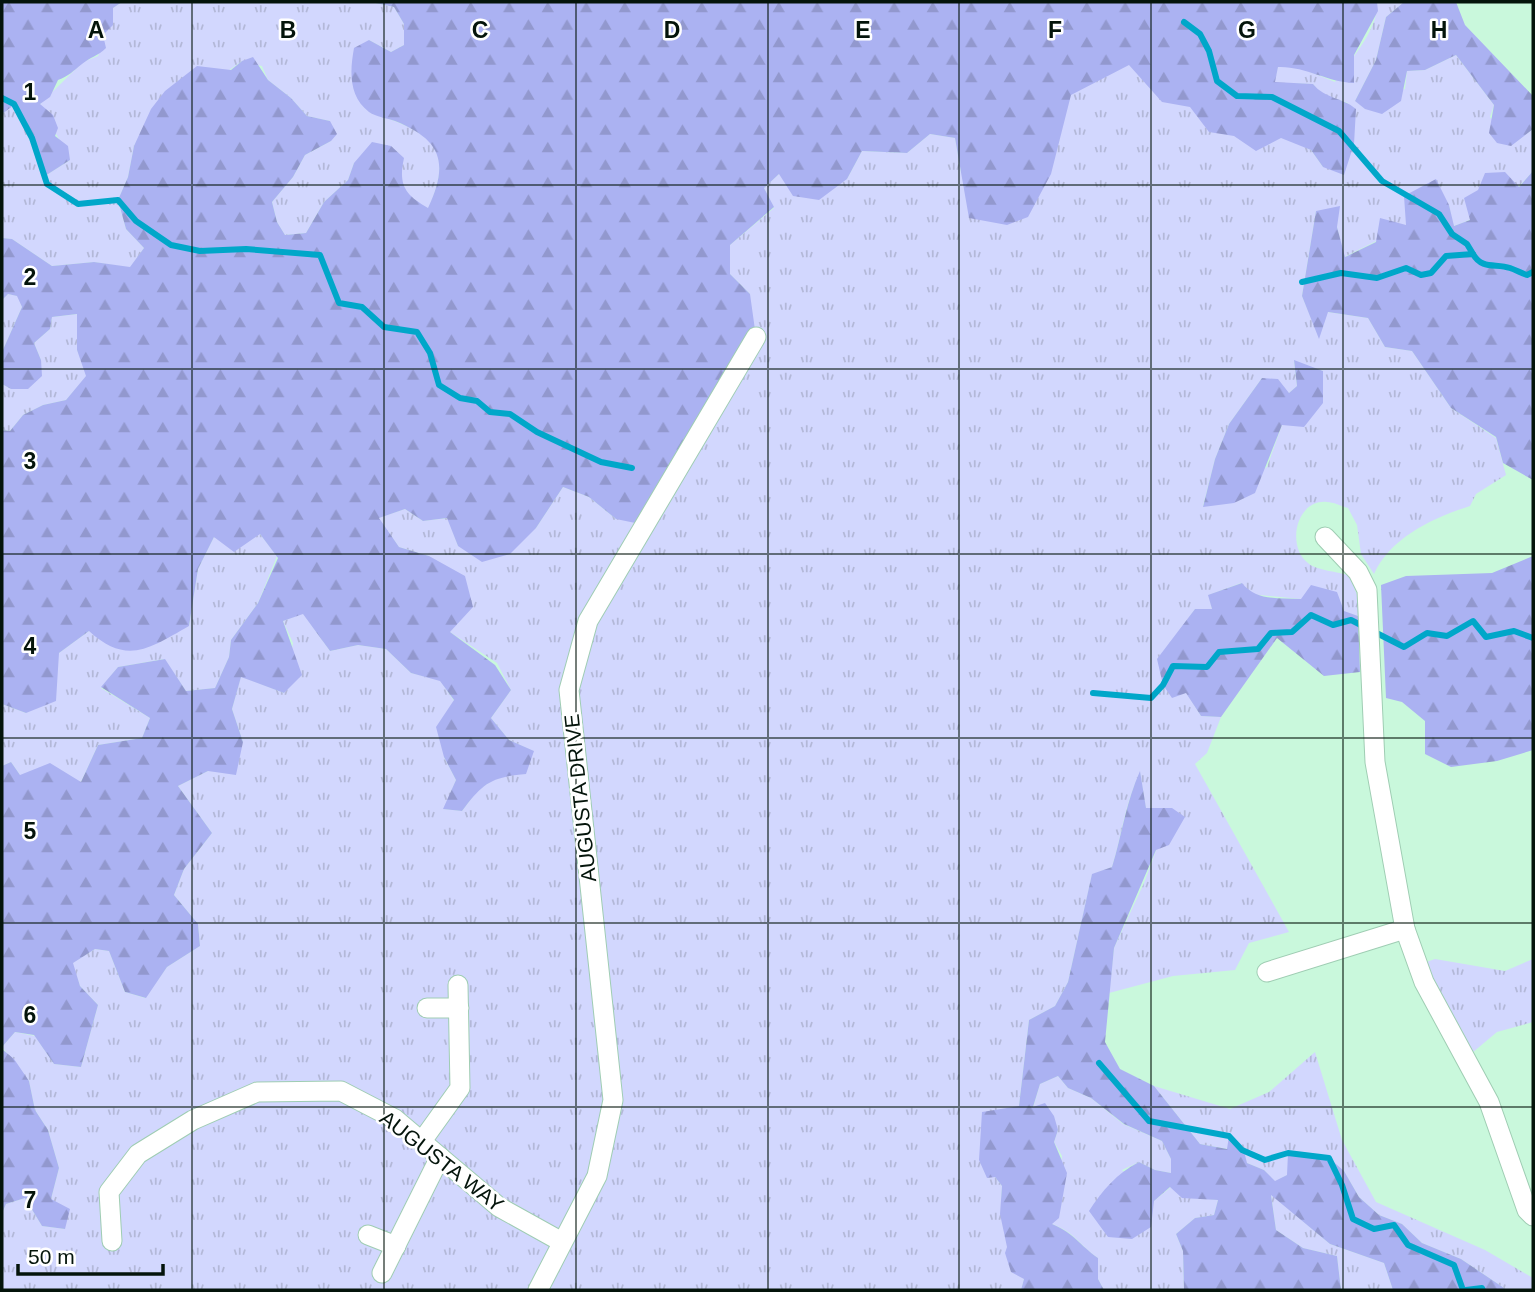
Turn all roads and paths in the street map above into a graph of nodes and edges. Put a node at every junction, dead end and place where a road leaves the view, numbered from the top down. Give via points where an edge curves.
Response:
1 (756, 337) dead end
2 (1325, 537) dead end
3 (1405, 929) junction
4 (1267, 972) dead end
5 (458, 985) dead end
6 (427, 1008) dead end
7 (458, 1008) junction
8 (422, 1142) junction
9 (440, 1157) junction
10 (1533, 1216) edge
11 (369, 1235) dead end
12 (112, 1241) dead end
13 (562, 1242) junction
14 (396, 1246) junction
15 (382, 1273) dead end
16 (538, 1290) edge

1 - 13 street, AUGUSTA DRIVE via 588,621 569,690 613,1100 597,1176
2 - 3 street via 1358,572 1367,590 1375,762
3 - 4 street
3 - 10 street via 1424,982 1489,1102
5 - 7 street
6 - 7 street
7 - 8 street via 460,1088
8 - 9 street, AUGUSTA WAY
8 - 12 street, AUGUSTA WAY via 395,1119 341,1091 257,1092 193,1120 138,1154 109,1192
9 - 13 street, AUGUSTA WAY via 499,1207
9 - 14 street
11 - 14 street
13 - 16 street, AUGUSTA DRIVE
14 - 15 street

